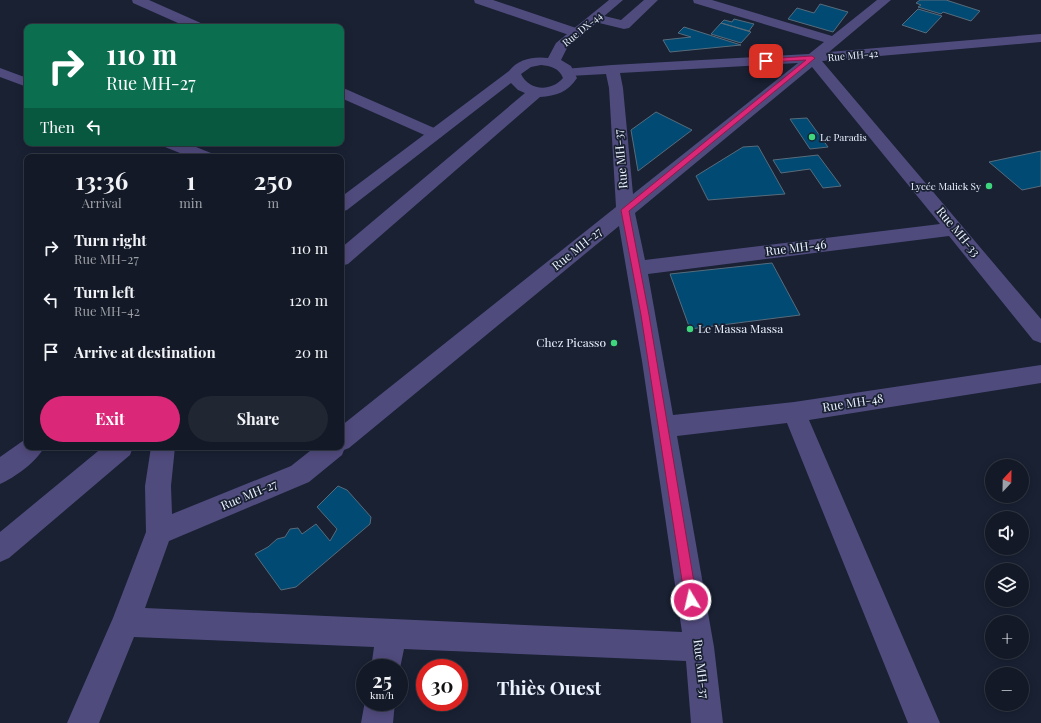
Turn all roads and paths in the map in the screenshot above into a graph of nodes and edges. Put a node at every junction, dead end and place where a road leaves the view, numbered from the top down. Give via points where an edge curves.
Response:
1 (138, 0) edge
2 (480, 0) edge
3 (617, 0) edge
4 (652, 0) edge
5 (699, 0) edge
6 (885, 0) edge
7 (596, 18) junction
8 (191, 24) edge
9 (578, 33) junction
10 (1041, 38) edge
11 (834, 41) junction
12 (812, 58) junction
13 (553, 62) junction
14 (612, 69) junction
15 (0, 72) edge
16 (569, 72) junction
17 (514, 74) junction
18 (24, 82) edge
19 (536, 92) junction
20 (344, 93) edge
21 (435, 134) junction
22 (178, 146) edge
23 (198, 154) edge
24 (344, 204) edge
25 (625, 210) junction
26 (955, 229) junction
27 (344, 256) edge
28 (637, 268) junction
29 (1041, 334) edge
30 (1041, 374) edge
31 (794, 412) junction
32 (663, 427) junction
33 (344, 438) edge
34 (28, 450) edge
35 (117, 450) edge
36 (162, 450) edge
37 (329, 450) edge
38 (0, 472) edge
39 (159, 532) junction
40 (0, 549) edge
41 (126, 622) junction
42 (391, 634) junction
43 (698, 647) junction
44 (387, 659) edge
45 (379, 711) edge
46 (83, 723) edge
47 (377, 723) edge
48 (707, 723) edge
49 (924, 723) edge

1 - 8 street
2 - 9 street
3 - 7 street, Rue DX-44
4 - 7 street via 624,25
5 - 11 street
6 - 11 street, Rue MH-27
7 - 9 street, Rue DX-44
9 - 13 street, Rue DX-44 via 561,46
10 - 12 street, Rue MH-42
11 - 12 street, Rue MH-27
12 - 14 street, Rue MH-42
12 - 25 street, Rue MH-27
12 - 26 street, Rue MH-33
13 - 16 street
13 - 17 street via 528,62 519,67
14 - 16 street, Rue MH-42
14 - 25 street, Rue MH-37 via 616,88
15 - 18 street
16 - 19 street via 567,84 551,91
17 - 19 street via 515,82
17 - 21 street
19 - 27 street
20 - 21 street
21 - 24 street
22 - 23 street
25 - 28 street, Rue MH-37
25 - 33 street, Rue MH-27
26 - 28 street, Rue MH-46
26 - 29 street, Rue MH-33
28 - 32 street, Rue MH-37
30 - 31 street, Rue MH-48
31 - 32 street, Rue MH-48
31 - 49 street
32 - 43 street, Rue MH-37
34 - 38 street
35 - 40 street
36 - 39 street via 158,486
37 - 39 street, Rue MH-27 via 300,474
39 - 41 street
41 - 42 street
41 - 46 street
42 - 43 street
42 - 44 street
43 - 48 street, Rue MH-37
45 - 47 street

